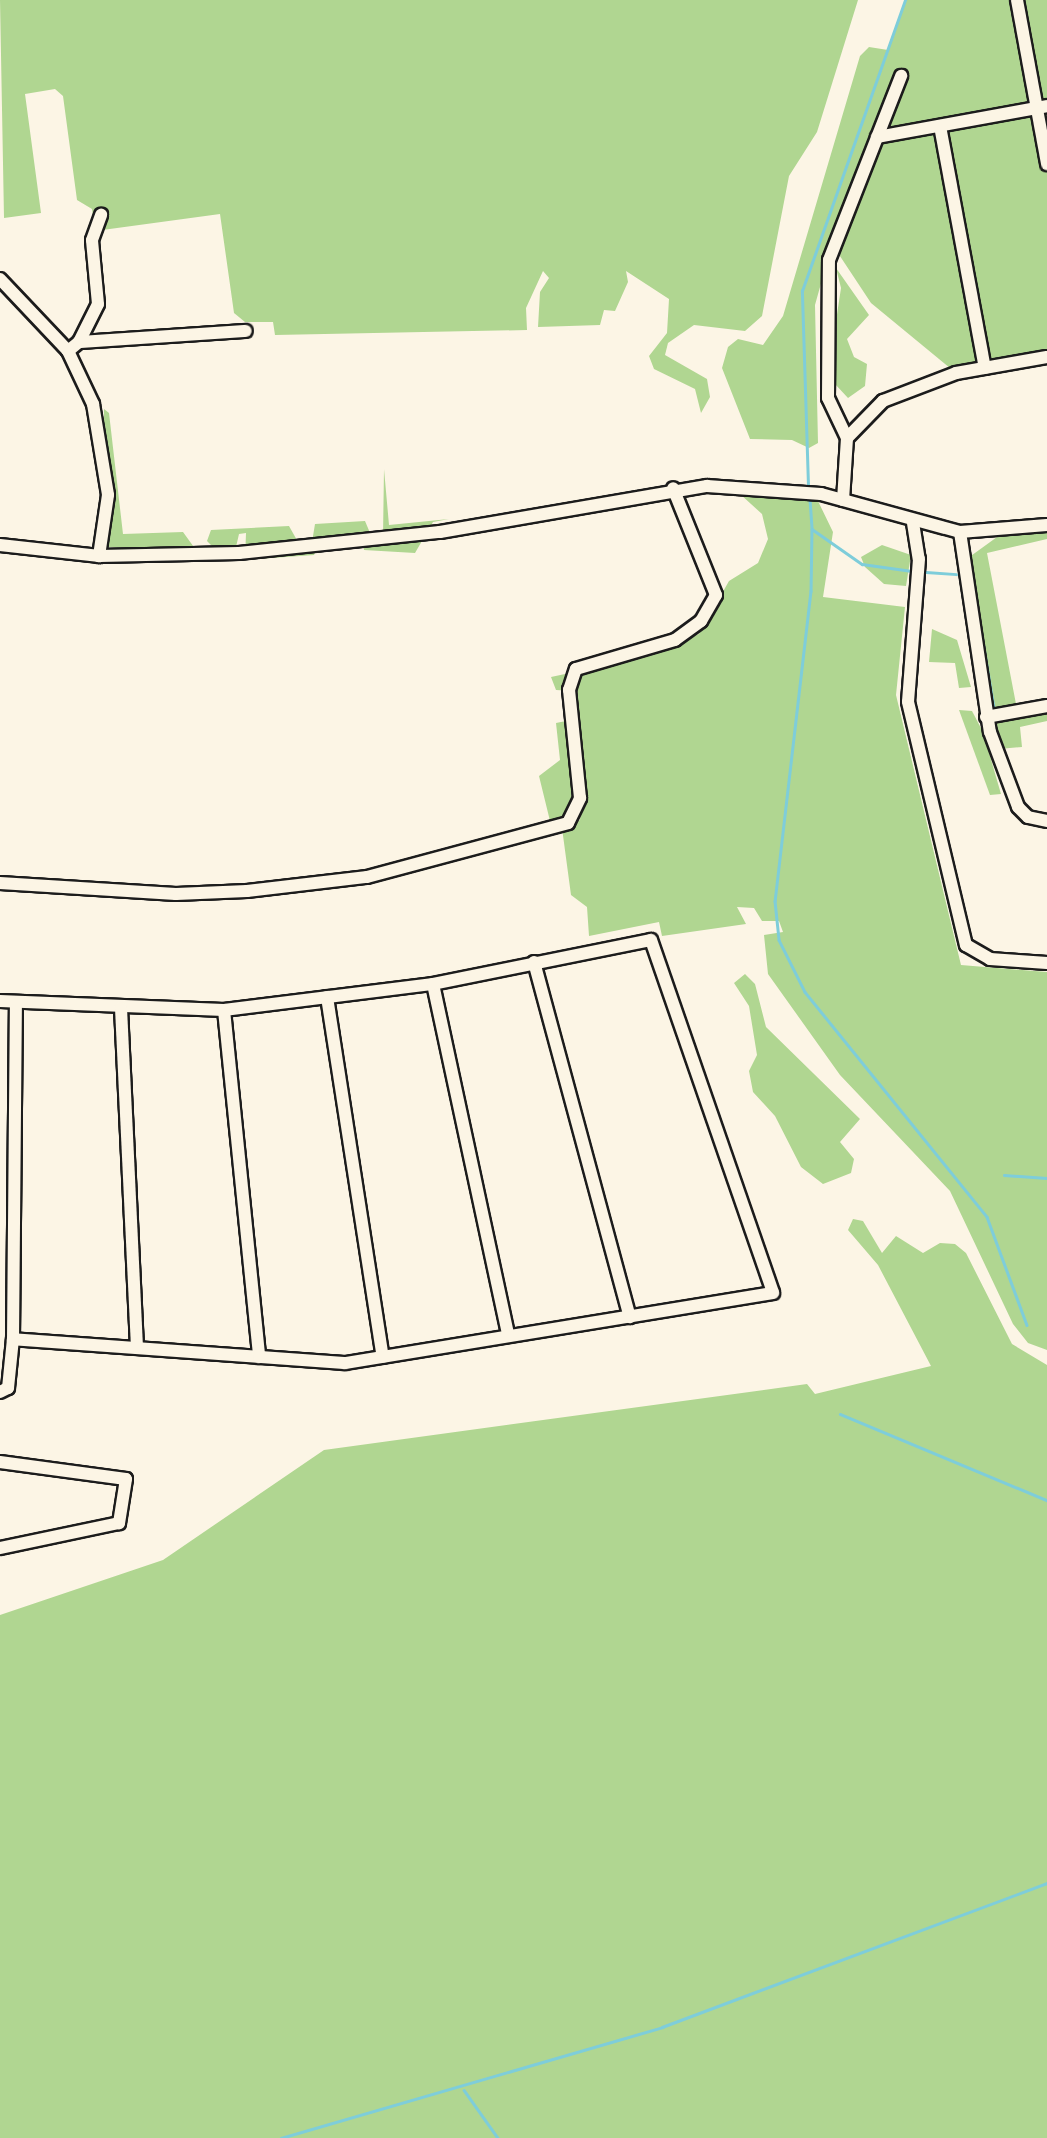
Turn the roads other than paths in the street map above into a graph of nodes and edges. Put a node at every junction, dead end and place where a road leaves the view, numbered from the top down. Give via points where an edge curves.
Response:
1 (1018, 0) edge
2 (901, 76) dead end
3 (1042, 106) edge
4 (940, 126) junction
5 (876, 137) junction
6 (1047, 164) edge
7 (101, 216) dead end
8 (0, 280) edge
9 (246, 331) dead end
10 (74, 346) junction
11 (1047, 357) edge
12 (985, 368) junction
13 (846, 438) junction
14 (672, 488) junction
15 (843, 500) junction
16 (912, 523) junction
17 (1047, 525) edge
18 (960, 532) junction
19 (0, 544) edge
20 (99, 556) junction
21 (1047, 706) edge
22 (986, 717) junction
23 (1047, 821) edge
24 (0, 883) edge
25 (534, 962) junction
26 (1047, 963) edge
27 (432, 984) junction
28 (327, 997) junction
29 (0, 1001) edge
30 (16, 1002) junction
31 (122, 1008) junction
32 (224, 1010) junction
33 (630, 1317) junction
34 (508, 1335) junction
35 (13, 1339) junction
36 (137, 1348) junction
37 (382, 1356) junction
38 (259, 1357) junction
39 (0, 1392) edge
40 (0, 1462) edge
41 (0, 1548) edge

1 - 3 street
2 - 5 street
3 - 4 street
3 - 6 street
4 - 5 street
4 - 12 street
5 - 13 street via 829,263 828,398
7 - 10 street via 92,240 98,304
8 - 10 street
9 - 10 street
10 - 20 street via 108,494
11 - 12 street
12 - 13 street via 882,401
13 - 15 street
14 - 15 street via 766,488
14 - 20 street via 383,539 239,553
14 - 24 street via 716,595 701,621 675,640 576,668 569,690 580,798 576,817 350,879 176,894
15 - 16 street
16 - 18 street
16 - 26 street via 920,559 908,702 966,946 990,959
17 - 18 street
18 - 22 street
19 - 20 street
21 - 22 street
22 - 23 street via 1018,807
25 - 27 street
25 - 33 street
25 - 33 street via 652,940 773,1288 770,1297
27 - 28 street
27 - 34 street
28 - 32 street
28 - 37 street
29 - 30 street
30 - 31 street
30 - 35 street
31 - 32 street
31 - 36 street
32 - 38 street
33 - 34 street
34 - 37 street
35 - 36 street
35 - 39 street via 10,1382
36 - 38 street
37 - 38 street via 334,1363
40 - 41 street via 126,1478 119,1524

